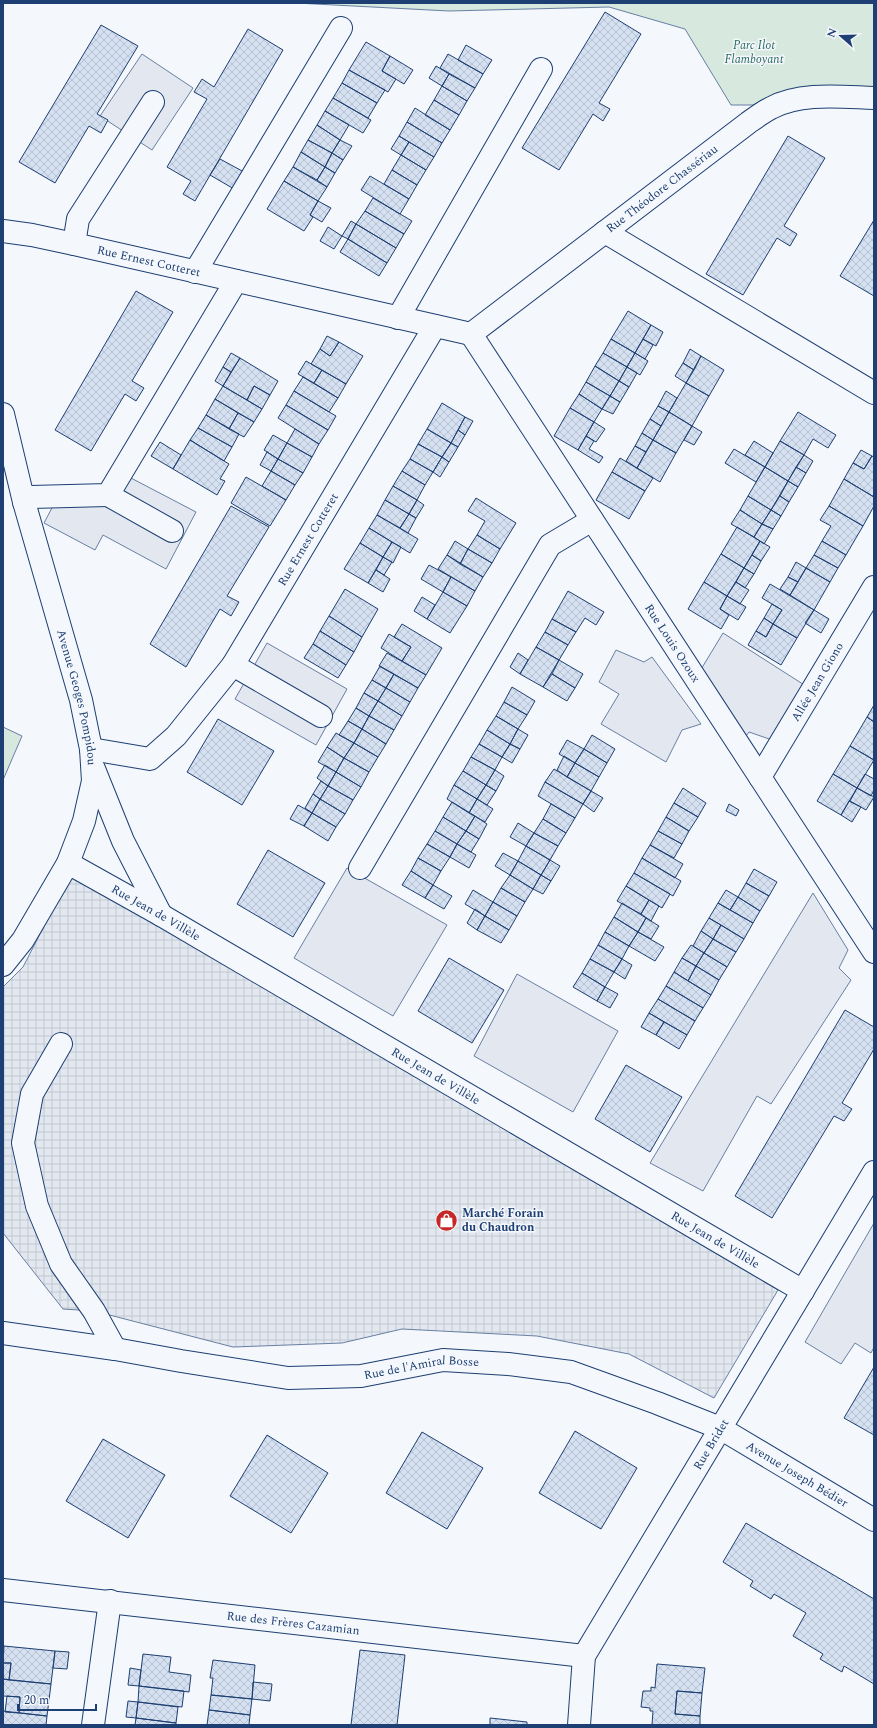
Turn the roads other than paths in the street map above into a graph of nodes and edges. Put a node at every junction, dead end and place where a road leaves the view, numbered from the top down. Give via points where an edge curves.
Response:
1 (341, 28) dead end
2 (541, 69) dead end
3 (874, 98) edge
4 (153, 102) dead end
5 (3, 231) edge
6 (605, 232) junction
7 (74, 244) junction
8 (195, 272) junction
9 (236, 281) junction
10 (398, 318) junction
11 (435, 326) junction
12 (471, 334) junction
13 (874, 393) edge
14 (3, 414) edge
15 (108, 495) junction
16 (24, 502) junction
17 (592, 520) junction
18 (172, 531) dead end
19 (874, 587) edge
20 (233, 665) junction
21 (321, 716) dead end
22 (92, 756) junction
23 (760, 778) junction
24 (68, 863) junction
25 (360, 868) dead end
26 (161, 915) junction
27 (874, 952) edge
28 (3, 965) edge
29 (61, 1044) dead end
30 (874, 1172) edge
31 (803, 1290) junction
32 (3, 1333) edge
33 (115, 1349) junction
34 (720, 1428) junction
35 (874, 1520) edge
36 (3, 1590) edge
37 (110, 1601) junction
38 (584, 1656) junction
39 (94, 1725) edge
40 (579, 1725) edge

1 - 8 street
2 - 10 street
3 - 6 street, Rue Théodore Chassériau via 818,96 771,108
4 - 7 street via 78,219
5 - 7 street, Rue Ernest Cotteret
6 - 12 street, Rue Théodore Chassériau
6 - 13 street
7 - 8 street, Rue Ernest Cotteret
8 - 9 street, Rue Ernest Cotteret
9 - 10 street, Rue Ernest Cotteret
9 - 15 street
10 - 11 street, Rue Ernest Cotteret
11 - 12 street, Rue Ernest Cotteret
11 - 20 street, Rue Ernest Cotteret
12 - 17 street, Rue Louis Ozoux
14 - 16 street, Avenue Geoges Pompidou
15 - 16 street via 31,497
15 - 18 street
16 - 22 street, Avenue Geoges Pompidou via 81,700
17 - 23 street, Rue Louis Ozoux
17 - 25 street via 550,545
19 - 23 street, Allée Jean Giono
20 - 21 street
20 - 22 street, Rue Ernest Cotteret via 176,736 150,759
22 - 24 street, Avenue Geoges Pompidou via 93,781 84,821
22 - 26 street via 124,841
23 - 27 street, Rue Louis Ozoux
24 - 26 street, Rue Jean de Villèle
24 - 28 street, Avenue Geoges Pompidou via 23,940
26 - 31 street, Rue Jean de Villèle
29 - 33 street via 32,1094 23,1143 37,1206 61,1264 94,1311
30 - 31 street, Rue Bridet
31 - 34 street, Rue Bridet
32 - 33 street, Rue de l'Amiral Bosse
33 - 34 street, Rue de l'Amiral Bosse via 288,1378 361,1376 443,1360 508,1364 571,1372
34 - 35 street, Avenue Joseph Bédier
34 - 38 street, Rue Bridet
36 - 37 street, Rue des Frères Cazamian
37 - 38 street, Rue des Frères Cazamian
37 - 39 street
38 - 40 street, Rue Bridet

